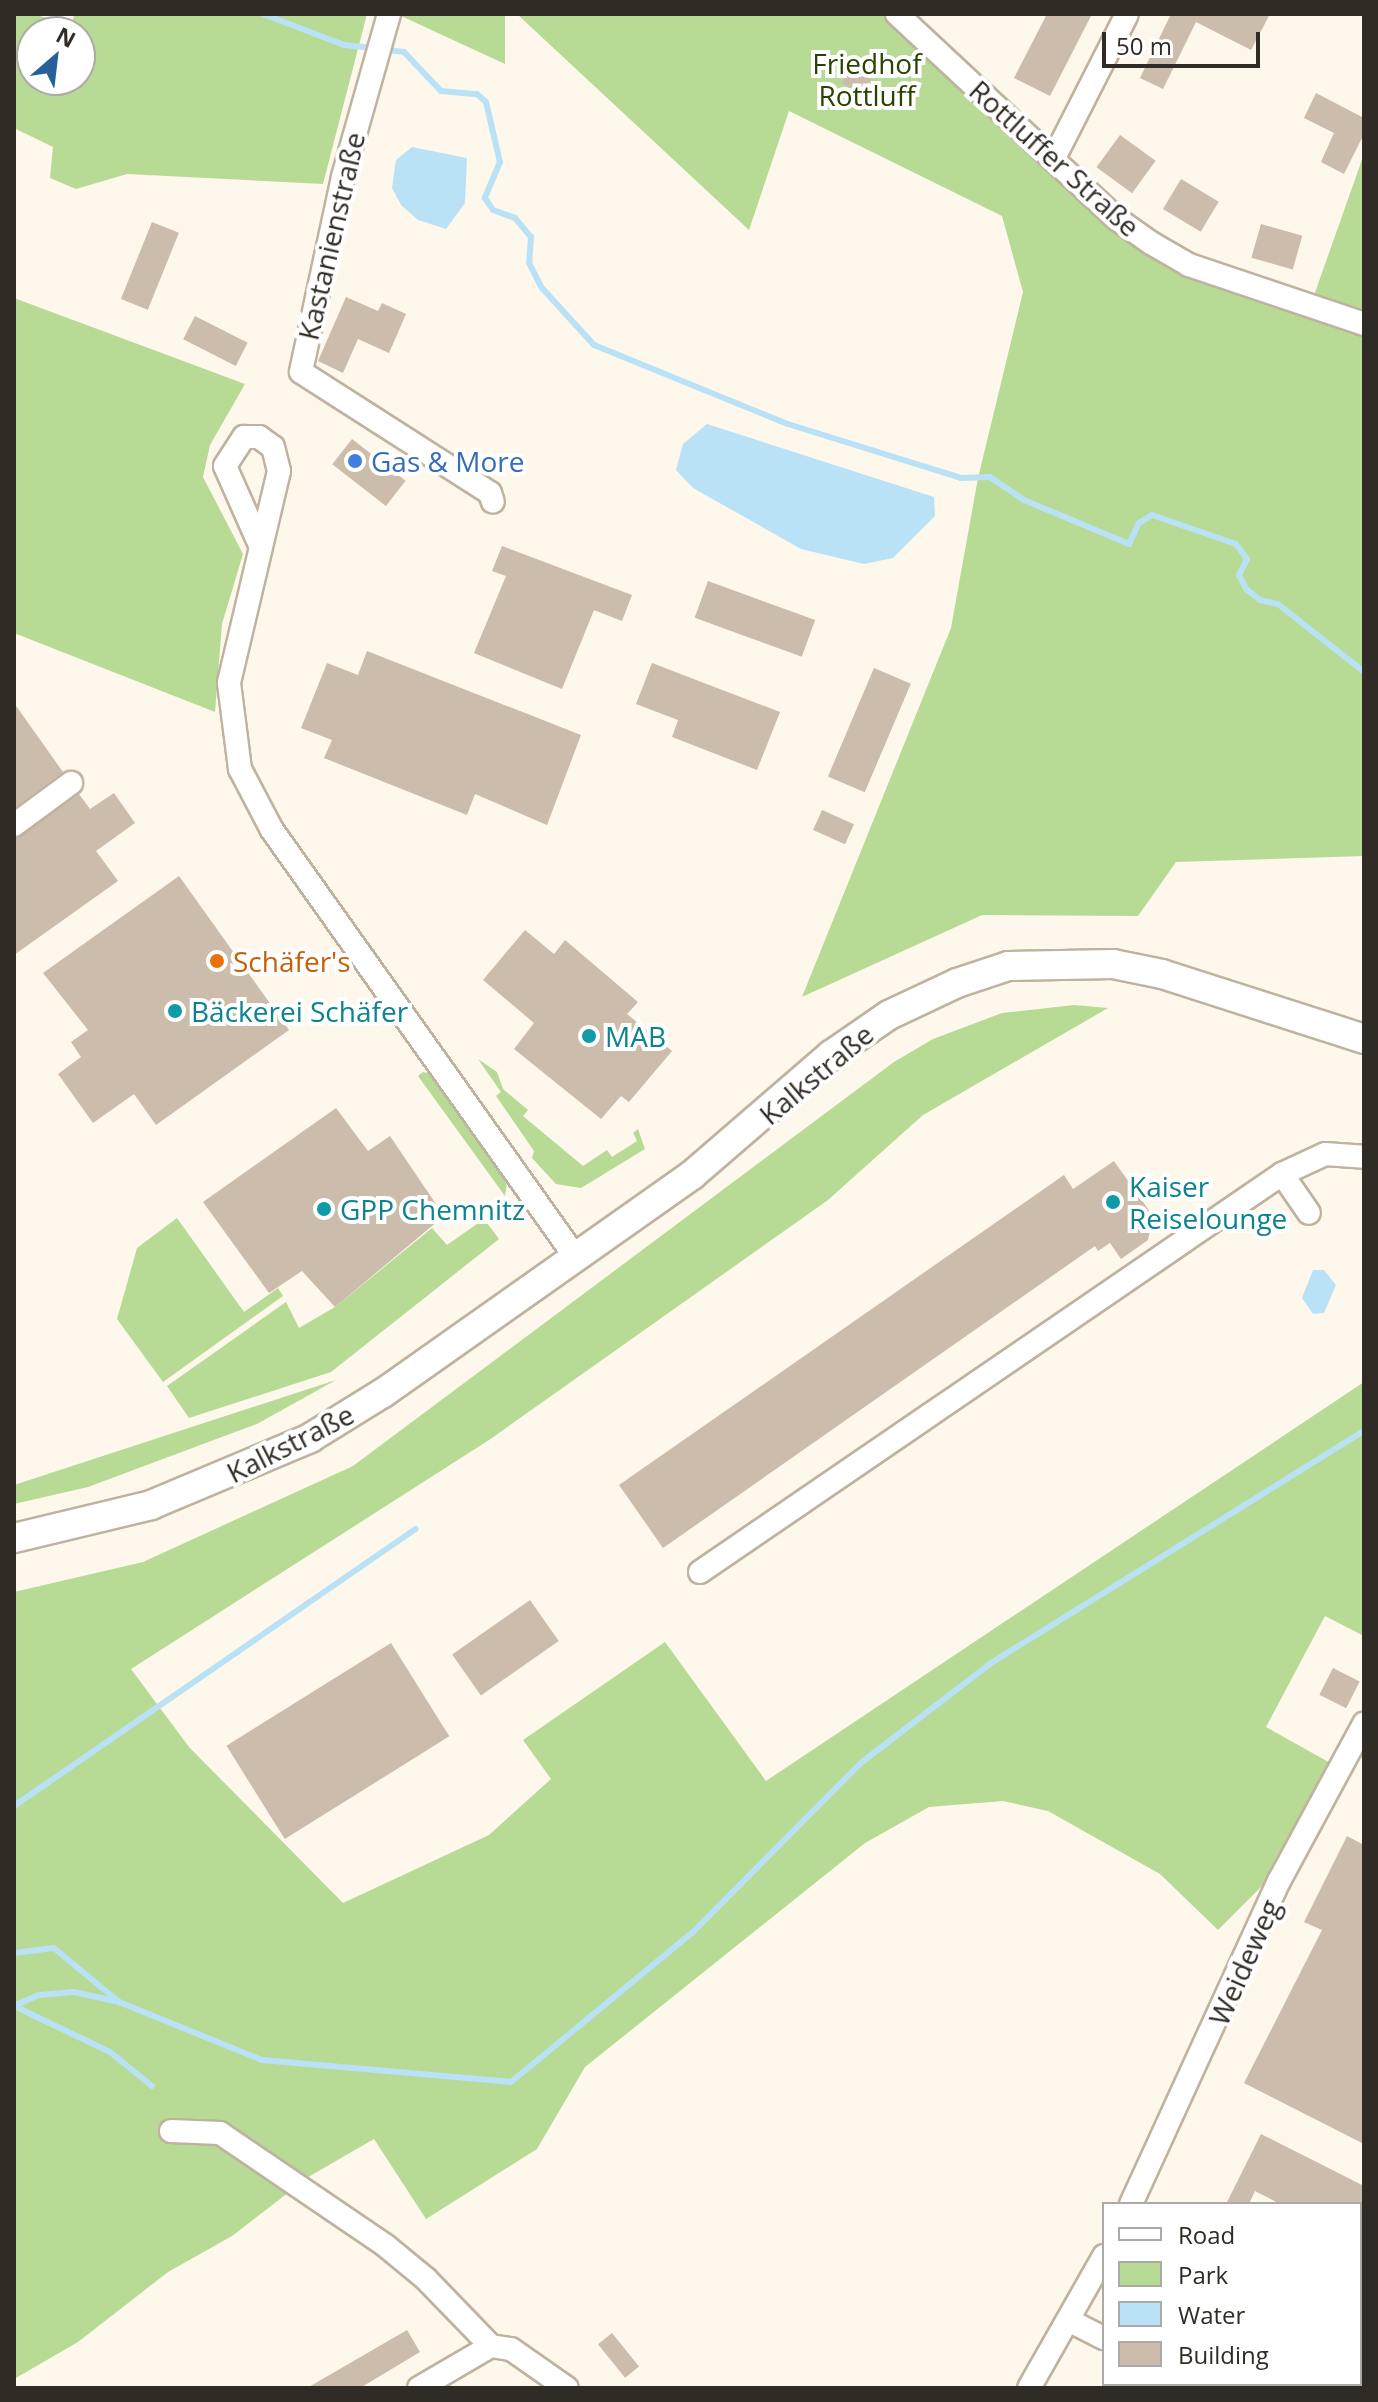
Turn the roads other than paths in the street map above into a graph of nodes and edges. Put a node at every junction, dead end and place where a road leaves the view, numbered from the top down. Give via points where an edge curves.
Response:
1 (389, 14) edge
2 (897, 14) edge
3 (1127, 14) edge
4 (1054, 158) junction
5 (1364, 324) edge
6 (493, 502) dead end
7 (260, 545) dead end
8 (71, 783) dead end
9 (14, 825) edge
10 (1319, 1025) junction
11 (1364, 1039) edge
12 (1364, 1052) edge
13 (1364, 1157) edge
14 (1282, 1174) junction
15 (1309, 1213) dead end
16 (574, 1255) junction
17 (14, 1538) edge
18 (700, 1572) dead end
19 (1364, 1724) edge
20 (171, 2131) dead end
21 (1132, 2202) edge
22 (1102, 2260) edge
23 (1070, 2321) junction
24 (1102, 2337) edge
25 (491, 2346) junction
26 (419, 2388) edge
27 (567, 2388) edge
28 (1029, 2388) edge

1 - 6 street, Kastanienstraße via 343,177 301,372 490,493
2 - 4 street, Rottluffer Straße
3 - 4 street
4 - 5 street, Rottluffer Straße via 1117,219 1189,265
7 - 16 street via 229,683 240,769 272,830
8 - 9 street
10 - 11 main road, Kalkstraße
10 - 12 main road, Kalkstraße
10 - 16 main road, Kalkstraße via 1162,974 1113,964 1008,966 889,1015 831,1055 692,1175
13 - 14 street via 1325,1154
14 - 15 street
14 - 18 street
16 - 17 main road, Kalkstraße via 383,1393 310,1438 151,1505
19 - 21 street, Weideweg via 1279,1881
20 - 25 street via 220,2133 386,2246
22 - 23 street
23 - 24 street
23 - 28 street
25 - 26 street
25 - 27 street via 511,2349

